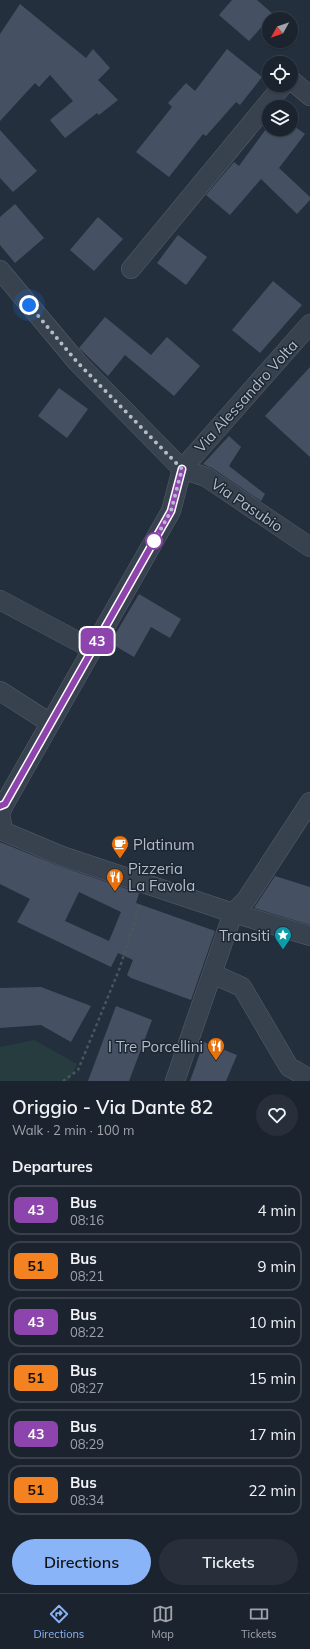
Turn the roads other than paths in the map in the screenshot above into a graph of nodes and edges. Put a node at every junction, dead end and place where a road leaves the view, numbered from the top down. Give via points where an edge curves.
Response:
1 (298, 86) edge
2 (277, 92) edge
3 (310, 96) edge
4 (0, 270) edge
5 (131, 270) dead end
6 (310, 324) edge
7 (182, 469) junction
8 (310, 548) edge
9 (0, 600) edge
10 (92, 650) junction
11 (0, 691) edge
12 (50, 723) junction
13 (310, 802) edge
14 (2, 803) edge
15 (2, 830) edge
16 (233, 913) junction
17 (310, 936) edge
18 (213, 974) junction
19 (310, 1079) edge
20 (175, 1081) edge

1 - 3 street
2 - 5 street
4 - 7 street via 77,362
6 - 7 street, Via Alessandro Volta
7 - 8 street, Via Pasubio via 206,478
7 - 10 street via 171,511
9 - 10 street
10 - 12 street
11 - 12 street
12 - 14 street
13 - 16 street via 246,900
14 - 15 street
15 - 16 street via 62,856
16 - 17 street
16 - 18 street
18 - 19 street via 242,987 289,1067
18 - 20 street

